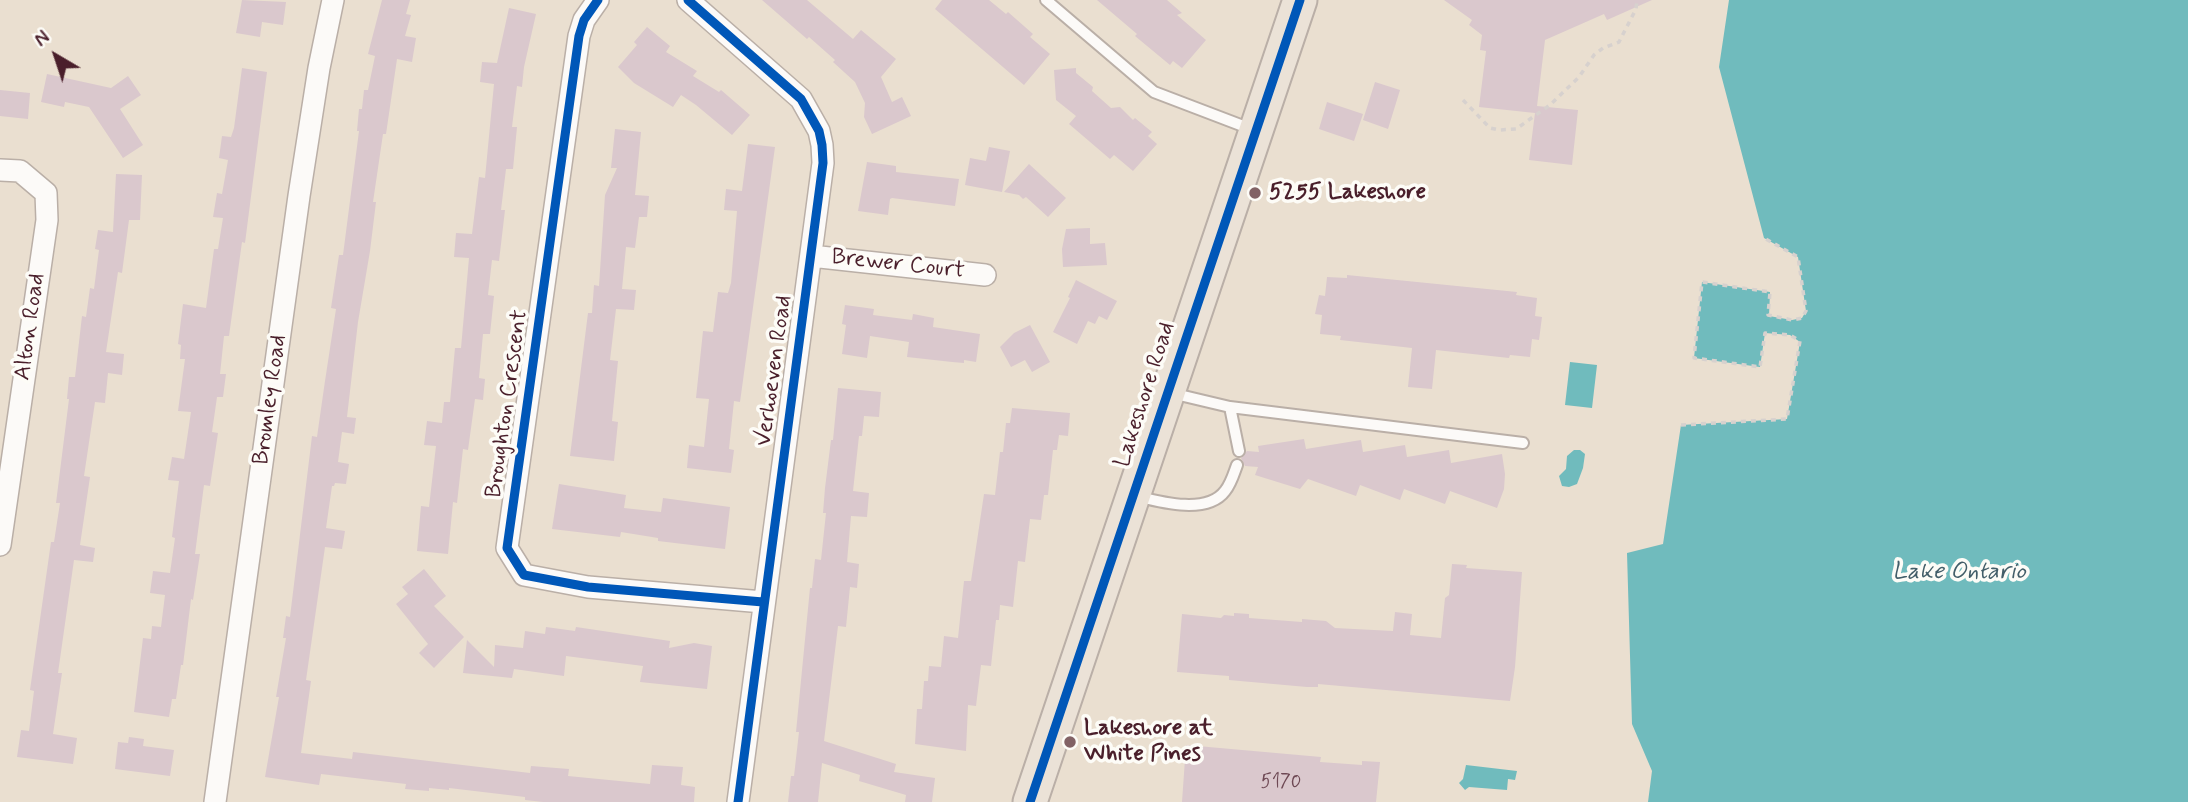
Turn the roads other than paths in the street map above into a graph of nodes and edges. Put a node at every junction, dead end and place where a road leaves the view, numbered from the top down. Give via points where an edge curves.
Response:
1 (333, 0) edge
2 (598, 0) edge
3 (688, 0) edge
4 (1046, 0) edge
5 (1300, 0) edge
6 (1257, 131) junction
7 (0, 170) edge
8 (811, 256) junction
9 (985, 275) dead end
10 (1167, 391) junction
11 (1230, 407) junction
12 (1523, 443) dead end
13 (1239, 451) dead end
14 (1237, 466) dead end
15 (1133, 495) junction
16 (0, 545) edge
17 (763, 603) junction
18 (215, 802) edge
19 (738, 802) edge
20 (1030, 802) edge

1 - 18 street, Bromley Road via 299,196
2 - 17 street, Broughton Crescent via 579,36 507,548 524,575 588,587
3 - 8 street, Verhoeven Road via 781,80 813,119 822,145 822,163
4 - 6 lane via 1154,92
5 - 6 main road, Lakeshore Road
6 - 10 main road, Lakeshore Road
7 - 16 street, Alton Road via 20,171 46,193 47,220
8 - 9 street, Brewer Court
8 - 17 street, Verhoeven Road
10 - 11 lane
10 - 15 main road, Lakeshore Road
11 - 12 lane
11 - 13 lane
14 - 15 lane via 1225,492 1206,503 1173,505
15 - 20 main road, Lakeshore Road
17 - 19 street, Verhoeven Road

